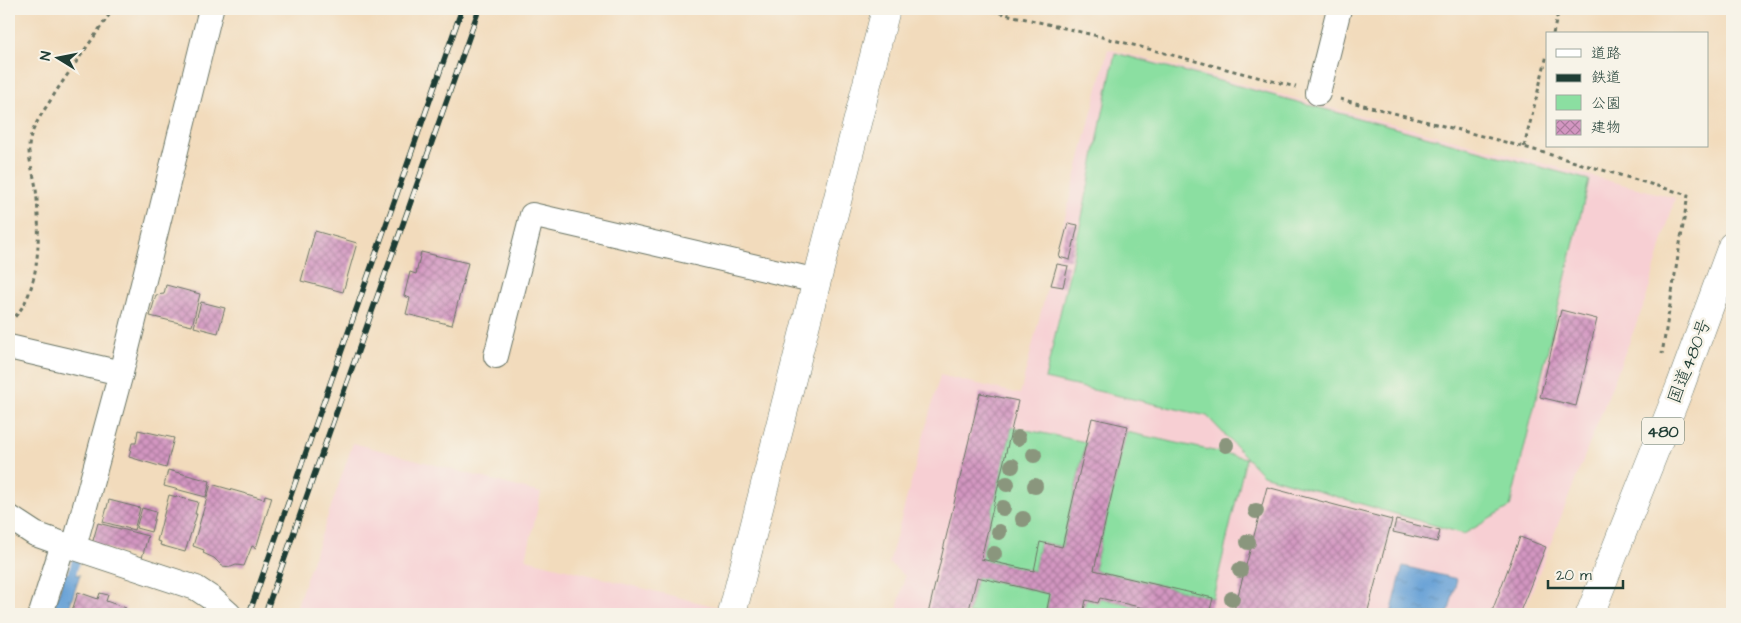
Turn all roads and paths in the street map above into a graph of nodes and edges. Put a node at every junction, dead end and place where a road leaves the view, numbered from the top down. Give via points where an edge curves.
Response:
1 (113, 9) edge
2 (211, 9) edge
3 (886, 9) edge
4 (984, 9) edge
5 (1339, 9) edge
6 (1559, 9) edge
7 (1553, 32) edge
8 (1546, 59) edge
9 (1318, 93) junction
10 (1524, 147) junction
11 (1732, 246) edge
12 (817, 281) junction
13 (9, 322) edge
14 (9, 347) edge
15 (496, 356) dead end
16 (121, 373) junction
17 (1680, 387) junction
18 (9, 518) edge
19 (69, 545) junction
20 (41, 614) edge
21 (229, 614) edge
22 (732, 614) edge
23 (1590, 614) edge

1 - 13 path via 42,113 31,136 29,161 36,186 37,208 35,269 27,300
2 - 16 street
3 - 12 main road
4 - 9 path
5 - 9 street
6 - 7 path
8 - 10 path
9 - 10 path
10 - 17 path via 1688,195 1662,354
11 - 17 main road, 国道480号 / 480
12 - 15 street via 532,215
12 - 22 main road
14 - 16 street
16 - 19 street
17 - 23 main road, 国道480号 / 480
18 - 19 street via 36,534
19 - 20 street
19 - 21 street via 196,588

